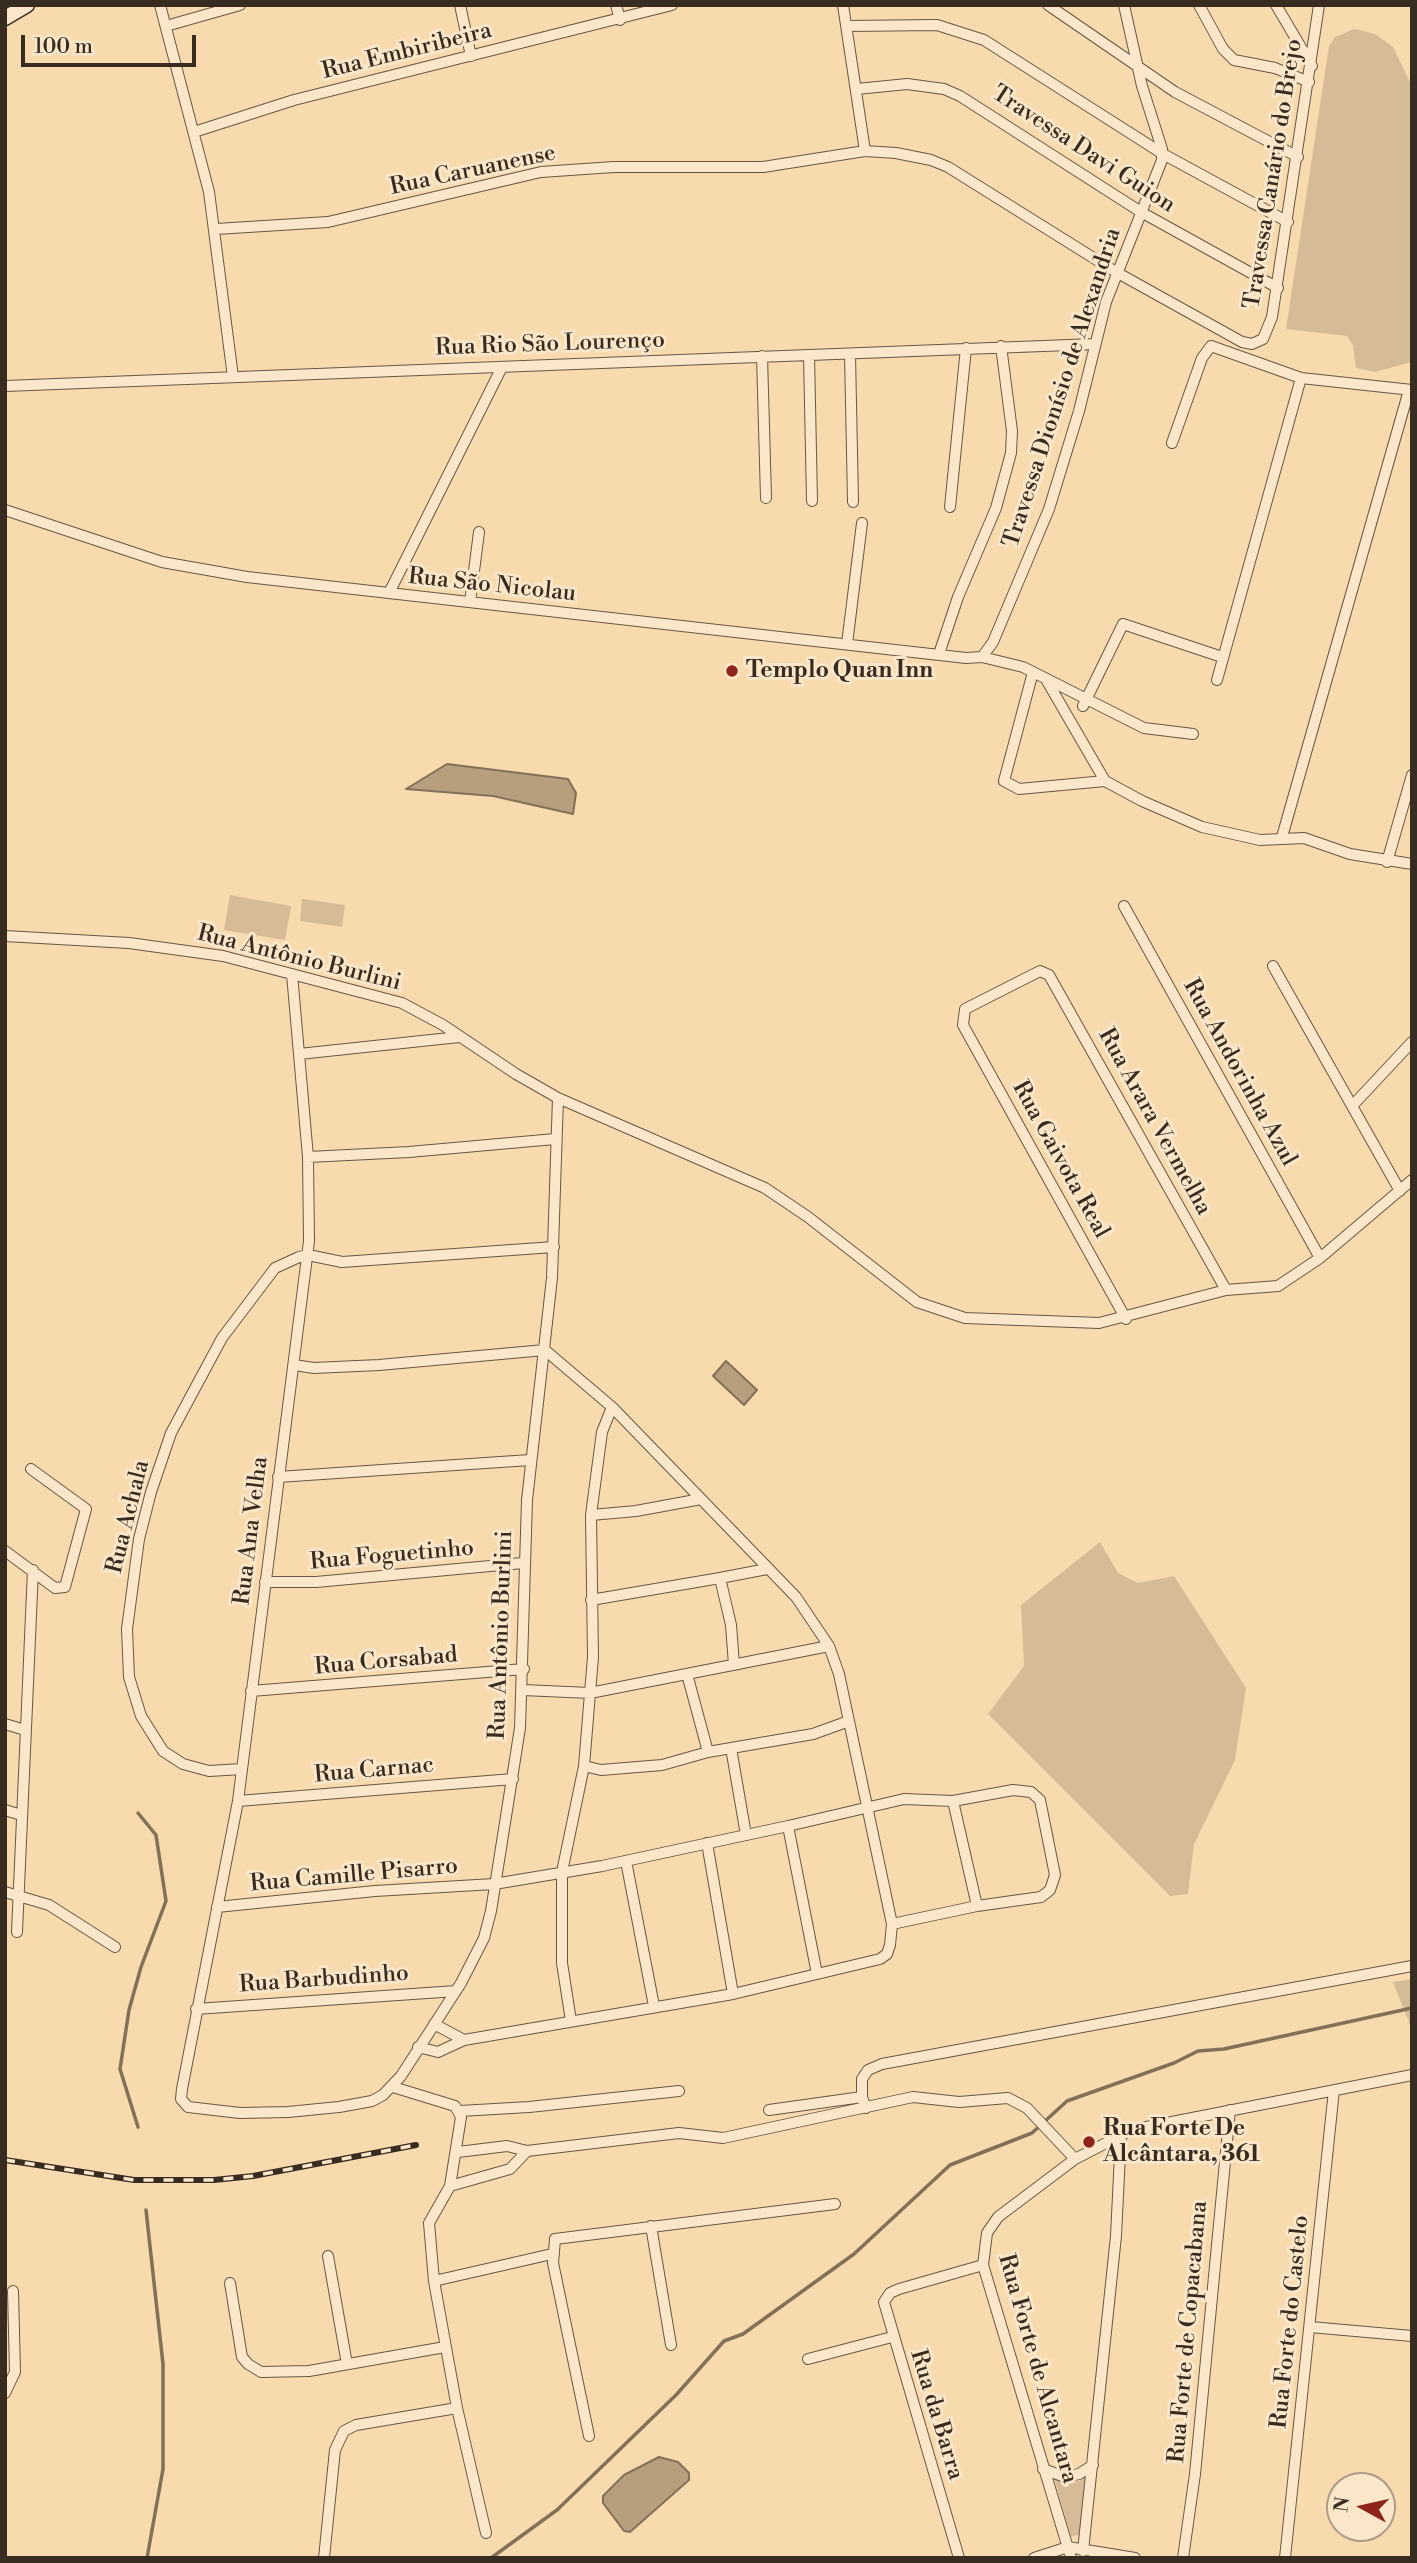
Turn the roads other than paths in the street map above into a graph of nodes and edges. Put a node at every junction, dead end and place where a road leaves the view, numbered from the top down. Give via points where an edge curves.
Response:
1 (27, 5) edge
2 (160, 5) edge
3 (240, 5) edge
4 (460, 5) edge
5 (616, 5) edge
6 (673, 5) edge
7 (843, 5) edge
8 (1048, 5) edge
9 (1124, 5) edge
10 (1199, 5) edge
11 (1276, 5) edge
12 (1319, 5) edge
13 (5, 18) edge
14 (620, 20) junction
15 (166, 26) junction
16 (846, 26) junction
17 (471, 56) junction
18 (1312, 66) junction
19 (1138, 68) junction
20 (1309, 82) junction
21 (857, 89) junction
22 (194, 132) junction
23 (865, 151) junction
24 (1163, 154) junction
25 (1298, 157) junction
26 (1140, 212) junction
27 (1289, 222) junction
28 (216, 229) junction
29 (1116, 272) junction
30 (1278, 288) junction
31 (1095, 344) junction
32 (1253, 344) junction
33 (1001, 346) junction
34 (966, 348) junction
35 (850, 354) junction
36 (809, 355) junction
37 (762, 356) junction
38 (1255, 364) junction
39 (502, 367) junction
40 (233, 377) junction
41 (1301, 378) junction
42 (5, 386) edge
43 (1410, 390) edge
44 (1172, 443) dead end
45 (766, 498) dead end
46 (812, 501) dead end
47 (853, 502) dead end
48 (950, 507) dead end
49 (5, 510) edge
50 (862, 523) dead end
51 (480, 532) dead end
52 (389, 593) junction
53 (470, 603) junction
54 (847, 644) junction
55 (939, 654) junction
56 (982, 657) junction
57 (1222, 657) junction
58 (1033, 673) junction
59 (1046, 680) junction
60 (1217, 680) dead end
61 (1085, 702) junction
62 (1193, 734) dead end
63 (1412, 775) edge
64 (1105, 781) junction
65 (1282, 836) junction
66 (1387, 862) junction
67 (1412, 864) edge
68 (1125, 906) dead end
69 (5, 936) edge
70 (1273, 967) dead end
71 (1047, 973) joint
72 (292, 974) junction
73 (459, 1037) junction
74 (1412, 1042) edge
75 (299, 1054) junction
76 (558, 1098) junction
77 (1353, 1105) junction
78 (555, 1139) junction
79 (308, 1157) junction
80 (1412, 1180) edge
81 (1400, 1191) junction
82 (554, 1247) junction
83 (308, 1255) junction
84 (1320, 1258) junction
85 (1226, 1290) junction
86 (1126, 1319) junction
87 (545, 1350) junction
88 (294, 1365) junction
89 (612, 1407) junction
90 (530, 1460) junction
91 (31, 1469) dead end
92 (278, 1478) junction
93 (701, 1499) junction
94 (591, 1515) junction
95 (5, 1551) edge
96 (523, 1563) junction
97 (767, 1569) junction
98 (33, 1570) junction
99 (720, 1578) junction
100 (265, 1582) junction
101 (591, 1600) junction
102 (829, 1646) junction
103 (734, 1665) junction
104 (524, 1669) junction
105 (687, 1674) junction
106 (523, 1690) junction
107 (251, 1691) junction
108 (590, 1693) junction
109 (849, 1721) junction
110 (5, 1724) edge
111 (25, 1730) junction
112 (731, 1748) junction
113 (708, 1752) junction
114 (584, 1766) junction
115 (242, 1769) junction
116 (513, 1779) junction
117 (237, 1801) junction
118 (953, 1801) junction
119 (868, 1809) junction
120 (5, 1810) edge
121 (21, 1815) junction
122 (788, 1826) junction
123 (746, 1835) junction
124 (706, 1843) junction
125 (626, 1861) junction
126 (562, 1872) junction
127 (494, 1884) junction
128 (5, 1892) edge
129 (18, 1894) junction
130 (977, 1906) junction
131 (217, 1907) junction
132 (892, 1924) junction
133 (17, 1932) dead end
134 (115, 1947) dead end
135 (1412, 1966) edge
136 (817, 1974) junction
137 (456, 1991) junction
138 (733, 1994) junction
139 (654, 2006) junction
140 (196, 2009) junction
141 (571, 2021) junction
142 (434, 2024) junction
143 (464, 2040) junction
144 (418, 2046) junction
145 (1412, 2075) edge
146 (393, 2087) junction
147 (1334, 2090) junction
148 (678, 2091) dead end
149 (862, 2097) junction
150 (866, 2108) junction
151 (1230, 2109) junction
152 (769, 2110) dead end
153 (460, 2111) junction
154 (1122, 2134) junction
155 (527, 2151) junction
156 (458, 2152) junction
157 (1075, 2160) junction
158 (450, 2186) junction
159 (835, 2204) dead end
160 (650, 2226) junction
161 (552, 2254) junction
162 (328, 2256) dead end
163 (983, 2265) junction
164 (434, 2281) junction
165 (230, 2283) dead end
166 (13, 2291) dead end
167 (1310, 2327) junction
168 (1412, 2336) edge
169 (892, 2337) junction
170 (671, 2345) dead end
171 (446, 2347) junction
172 (808, 2359) dead end
173 (346, 2364) junction
174 (5, 2393) edge
175 (457, 2408) junction
176 (589, 2436) dead end
177 (1093, 2465) junction
178 (1043, 2469) junction
179 (486, 2533) dead end
180 (1083, 2551) junction
181 (1070, 2553) edge
182 (324, 2558) edge
183 (959, 2558) edge
184 (1034, 2558) edge
185 (1135, 2558) edge
186 (1183, 2558) edge
187 (1285, 2558) edge

1 - 13 main road
2 - 15 street
3 - 15 street
4 - 17 street
5 - 14 street
6 - 14 street, Rua Embiribeira
7 - 16 street
8 - 19 street
9 - 19 street
10 - 20 street via 1234,60 1275,68
11 - 18 street
12 - 18 street, Travessa Canário do Brejo
14 - 17 street, Rua Embiribeira
15 - 22 street
16 - 21 street
16 - 24 street via 917,23 970,34 1005,51
17 - 22 street, Rua Embiribeira via 294,100
18 - 20 street, Travessa Canário do Brejo
19 - 24 street
19 - 25 street
20 - 25 street, Travessa Canário do Brejo
21 - 23 street
21 - 26 street, Travessa Davi Guion via 928,86 960,96
22 - 28 street
23 - 28 street, Rua Caruanense via 763,167 541,172 328,222
23 - 29 street, Rua Caruanense via 912,156 948,167
24 - 26 street, Travessa Dionísio de Alexandria
24 - 27 street
25 - 27 street, Travessa Canário do Brejo
26 - 29 street, Travessa Dionísio de Alexandria
26 - 30 street, Travessa Davi Guion
27 - 30 street, Travessa Canário do Brejo
28 - 40 street
29 - 31 street, Travessa Dionísio de Alexandria
29 - 32 street, Rua Caruanense
30 - 32 street, Travessa Canário do Brejo via 1268,330
31 - 33 street, Rua Rio São Lourenço
31 - 56 street, Travessa Dionísio de Alexandria via 1049,509 999,630
32 - 38 street
33 - 34 street, Rua Rio São Lourenço
33 - 55 street via 1011,453 996,508
34 - 35 street, Rua Rio São Lourenço
34 - 48 street
35 - 36 street, Rua Rio São Lourenço
35 - 47 street
36 - 37 street, Rua Rio São Lourenço
36 - 46 street
37 - 39 street, Rua Rio São Lourenço
37 - 45 street
38 - 41 street
38 - 44 street via 1217,347 1206,351
39 - 40 street, Rua Rio São Lourenço
39 - 52 street
40 - 42 street, Rua Rio São Lourenço
41 - 43 street
41 - 57 street
43 - 65 street
49 - 52 street, Rua São Nicolau via 162,562
50 - 54 street
51 - 53 street
52 - 53 street, Rua São Nicolau
53 - 54 street, Rua São Nicolau
54 - 55 street, Rua São Nicolau
55 - 56 street, Rua São Nicolau
56 - 58 street, Rua São Nicolau
57 - 60 street
57 - 61 street via 1126,623
58 - 59 street, Rua São Nicolau
58 - 64 street via 1004,780 1019,789
59 - 61 street, Rua São Nicolau
59 - 64 street
61 - 62 street, Rua São Nicolau via 1144,728
63 - 66 street
64 - 65 street via 1202,827 1260,840
65 - 66 street
66 - 67 street
68 - 84 street, Rua Andorinha Azul
69 - 72 street, Rua Antônio Burlini via 129,943 223,956
70 - 77 street
71 - 85 street, Rua Arara Vermelha
71 - 86 street, Rua Gaivota Real via 1040,971 965,1009 962,1019
72 - 73 street, Rua Antônio Burlini via 402,1003
72 - 75 street, Rua Ana Velha
73 - 75 street
73 - 76 street, Rua Antônio Burlini
74 - 77 street
75 - 79 street, Rua Ana Velha
76 - 78 street, Rua Antônio Burlini
76 - 86 street, Rua Antônio Burlini via 765,1188 918,1302 942,1313 1065,1324
77 - 81 street
78 - 79 street
78 - 82 street, Rua Antônio Burlini
79 - 83 street, Rua Ana Velha
80 - 81 street, Rua Antônio Burlini
81 - 84 street, Rua Antônio Burlini
82 - 83 street via 342,1262
82 - 87 street, Rua Antônio Burlini
83 - 88 street, Rua Ana Velha
83 - 115 street, Rua Achala via 275,1268 222,1338 171,1433 139,1539 128,1609 129,1677 141,1716 163,1751 183,1764 209,1770
84 - 85 street, Rua Antônio Burlini via 1278,1286
85 - 86 street, Rua Antônio Burlini
87 - 88 street via 353,1366
87 - 89 street
87 - 90 street, Rua Antônio Burlini
88 - 92 street, Rua Ana Velha
89 - 93 street
89 - 94 street via 602,1432
90 - 92 street
90 - 96 street, Rua Antônio Burlini
91 - 98 street via 83,1505 87,1515 65,1587 55,1588
92 - 100 street, Rua Ana Velha
93 - 94 street
93 - 97 street
94 - 101 street
95 - 98 street
96 - 100 street, Rua Foguetinho via 316,1582
96 - 104 street, Rua Antônio Burlini
97 - 99 street
97 - 102 street via 796,1597
98 - 111 street
99 - 101 street
99 - 103 street
100 - 107 street, Rua Ana Velha
101 - 108 street
102 - 103 street
102 - 109 street
103 - 105 street
104 - 106 street, Rua Antônio Burlini
104 - 107 street, Rua Corsabad
105 - 108 street
105 - 113 street
106 - 108 street
106 - 116 street, Rua Antônio Burlini
107 - 115 street, Rua Ana Velha
108 - 114 street
109 - 112 street via 813,1734
109 - 119 street
110 - 111 street
111 - 121 street
112 - 113 street
112 - 123 street
113 - 114 street via 622,1770
114 - 126 street
115 - 117 street, Rua Ana Velha
116 - 117 street, Rua Carnac
116 - 127 street, Rua Antônio Burlini
117 - 131 street, Rua Ana Velha
118 - 119 street, Rua Camille Pisarro via 904,1799
118 - 130 street
118 - 130 street, Rua Camille Pisarro via 1013,1790 1031,1791 1040,1800 1055,1875 1051,1890 1041,1898
119 - 122 street, Rua Camille Pisarro
119 - 132 street
120 - 121 street
121 - 129 street
122 - 123 street, Rua Camille Pisarro
122 - 136 street
123 - 124 street, Rua Camille Pisarro
124 - 125 street, Rua Camille Pisarro
124 - 138 street
125 - 126 street, Rua Camille Pisarro
125 - 139 street
126 - 127 street, Rua Camille Pisarro
126 - 141 street via 562,1963
127 - 131 street, Rua Camille Pisarro
127 - 137 street, Rua Antônio Burlini via 484,1938
128 - 129 street
129 - 133 street
129 - 134 street via 49,1905
130 - 132 street, Rua Camille Pisarro
131 - 140 street, Rua Ana Velha
132 - 136 street via 887,1954 880,1959
135 - 149 street via 895,2060 868,2070 862,2079
136 - 138 street
137 - 140 street, Rua Barbudinho
137 - 142 street, Rua Antônio Burlini
138 - 139 street
139 - 141 street
140 - 146 street, Rua Ana Velha via 181,2089 184,2104 196,2110 240,2113 339,2107 372,2101
141 - 143 street
142 - 143 street
142 - 144 street, Rua Antônio Burlini
143 - 144 street via 438,2052
144 - 146 street, Rua Antônio Burlini
145 - 147 street, Rua Forte de Alcantara
146 - 153 street
147 - 151 street, Rua Forte de Alcantara
147 - 167 street, Rua Forte do Castelo
148 - 153 street
149 - 150 street
149 - 152 street
150 - 155 street via 723,2138 679,2133
150 - 157 street via 913,2097 959,2102 1008,2098 1027,2108
151 - 154 street, Rua Forte de Alcantara
151 - 186 street, Rua Forte de Copacabana
153 - 156 street
154 - 157 street, Rua Forte de Alcantara
154 - 177 street
155 - 156 street via 508,2146
155 - 158 street via 510,2169
156 - 158 street
157 - 163 street, Rua Forte de Alcantara via 998,2217 987,2233
158 - 164 street via 429,2223
159 - 160 street
160 - 161 street via 558,2236
160 - 170 street
161 - 164 street
161 - 176 street
162 - 173 street
163 - 169 street, Rua da Barra via 890,2293 884,2302
163 - 178 street, Rua Forte de Alcantara
164 - 171 street
165 - 173 street via 238,2343 248,2364 261,2372 277,2373
166 - 174 street via 15,2372
167 - 168 street
167 - 187 street, Rua Forte do Castelo
169 - 172 street
169 - 183 street, Rua da Barra
171 - 173 street
171 - 175 street
175 - 179 street
175 - 182 street via 344,2431 335,2451
177 - 178 street via 1065,2477
177 - 180 street
178 - 181 street, Rua Forte de Alcantara
180 - 181 street
180 - 185 street
181 - 184 street

